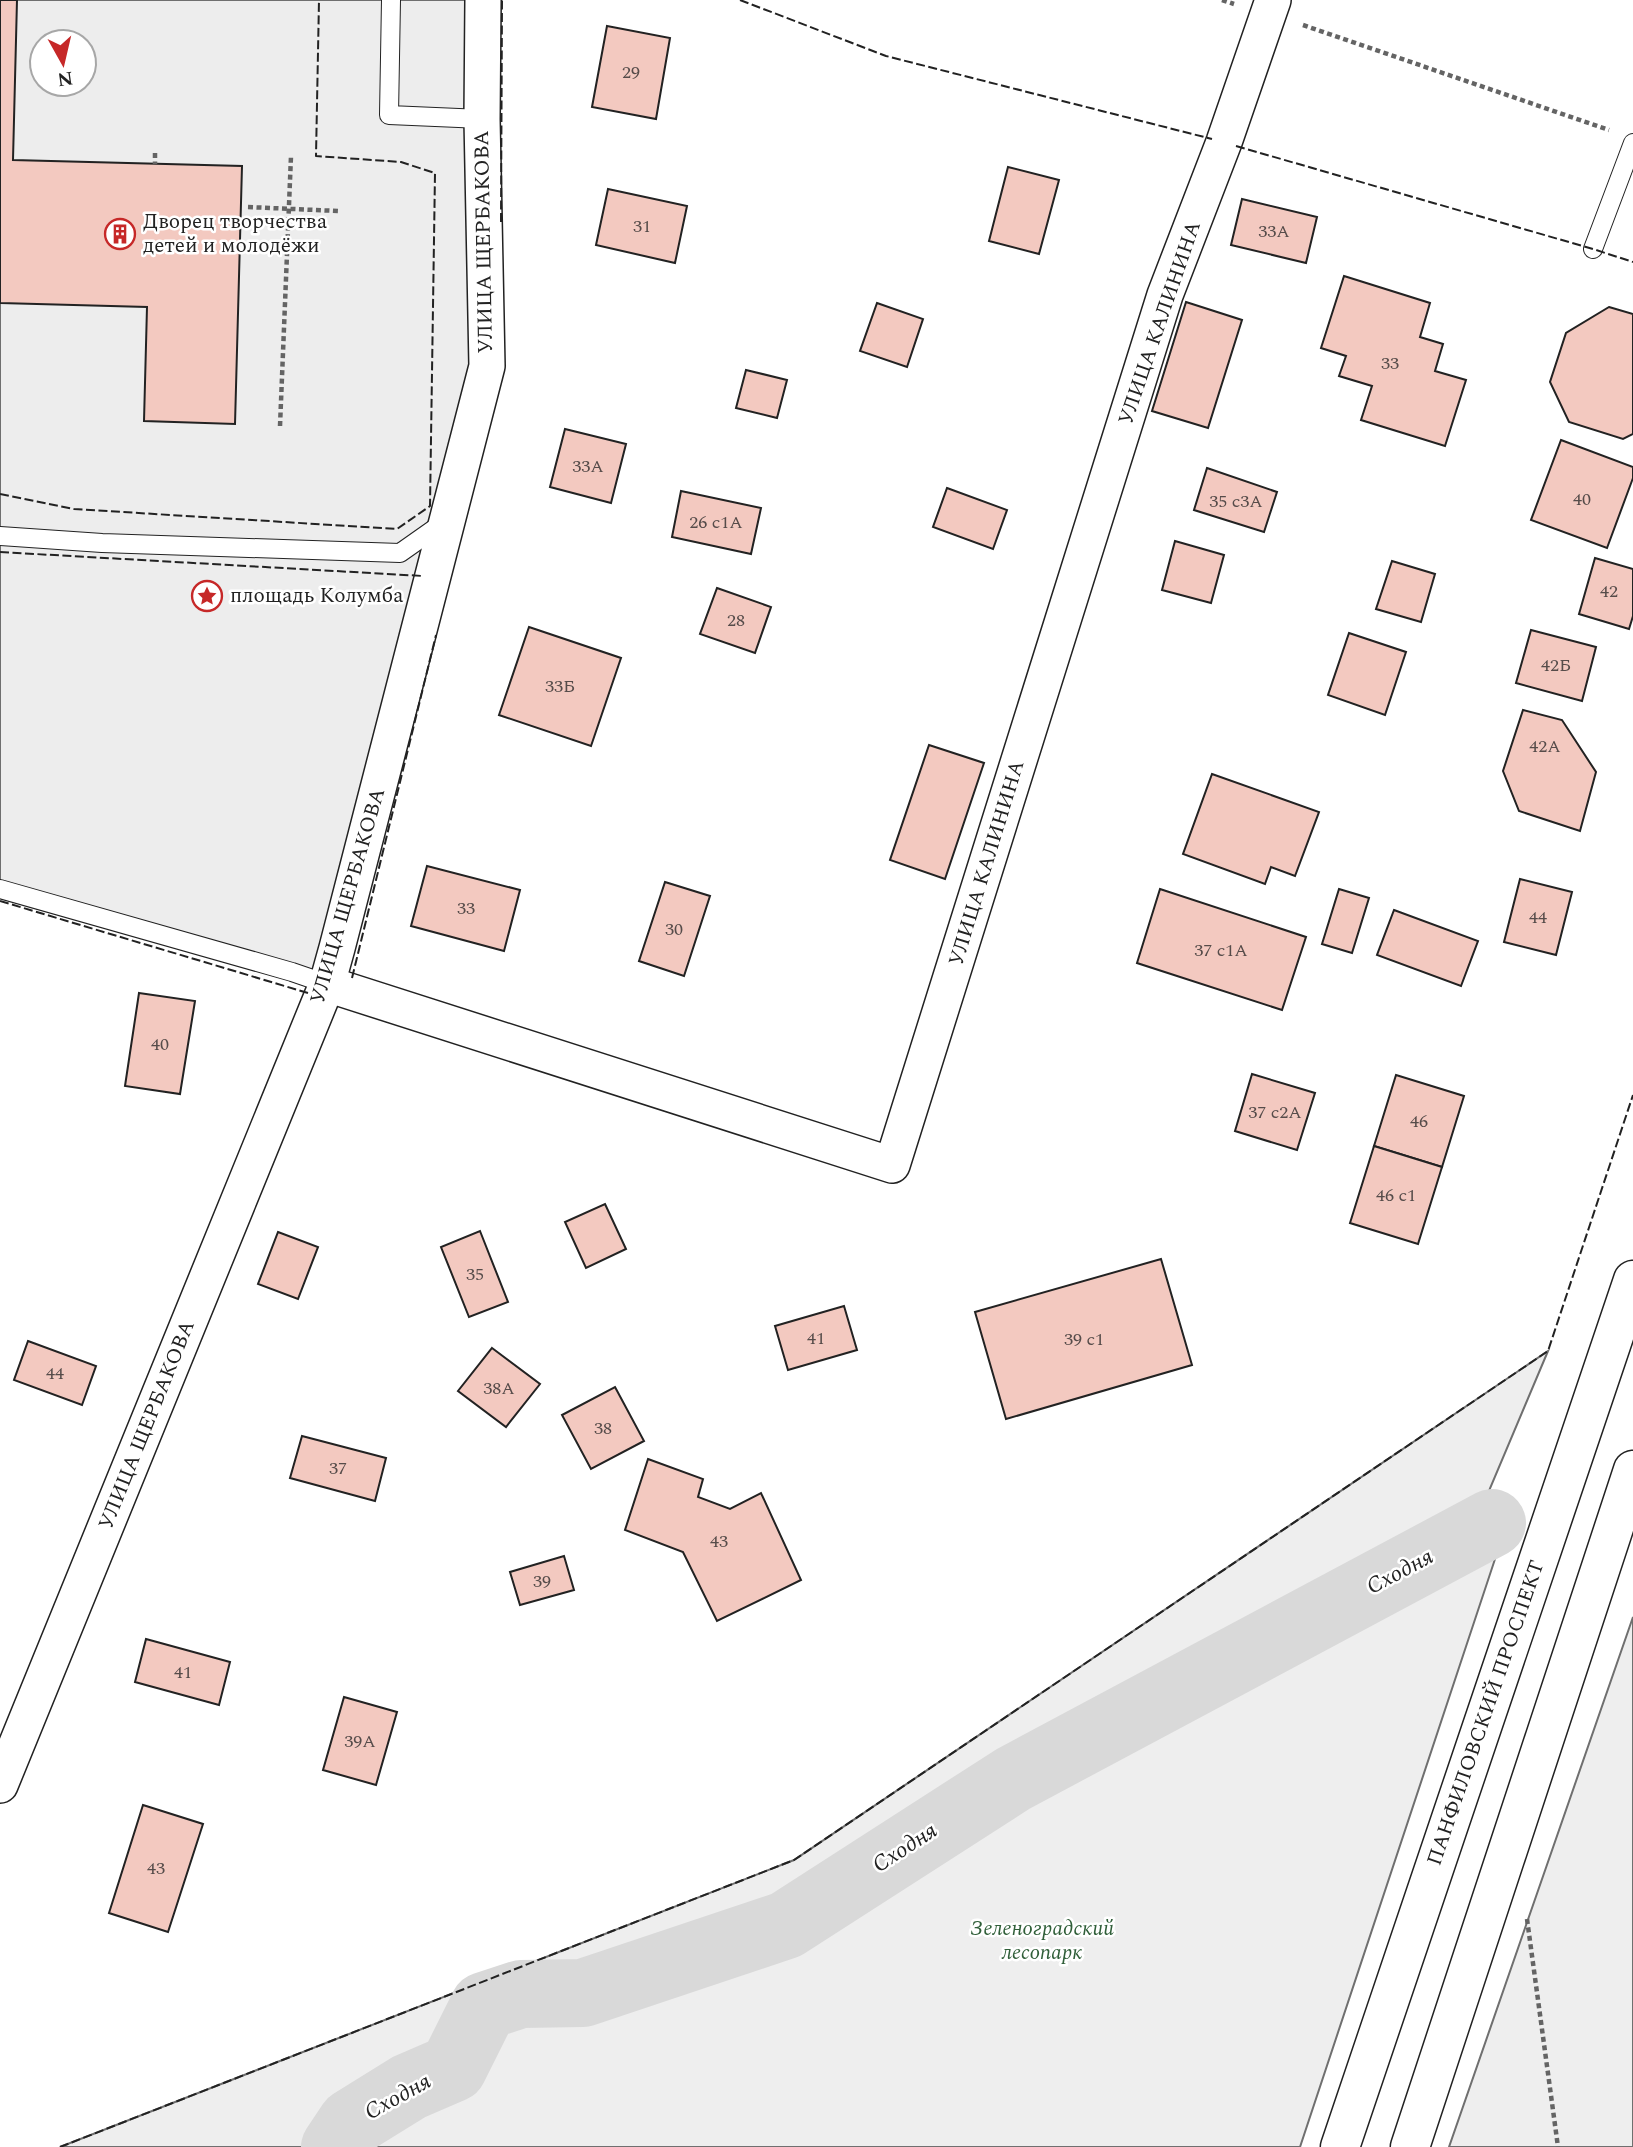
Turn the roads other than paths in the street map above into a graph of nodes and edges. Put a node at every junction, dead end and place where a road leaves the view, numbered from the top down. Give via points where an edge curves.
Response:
1 (391, 0) edge
2 (482, 0) edge
3 (1271, 7) edge
4 (482, 119) junction
5 (1626, 138) edge
6 (1593, 249) dead end
7 (446, 520) junction
8 (0, 536) edge
9 (0, 888) edge
10 (327, 984) junction
11 (1633, 1280) edge
12 (1633, 1470) edge
13 (0, 1785) edge
14 (1340, 2147) edge
15 (1410, 2147) edge

1 - 4 lane via 388,115
2 - 4 street, УЛИЦА ЩЕРБАКОВА
3 - 10 street, УЛИЦА КАЛИНИНА via 1166,295 892,1165
4 - 7 street, УЛИЦА ЩЕРБАКОВА via 486,366
5 - 6 lane
7 - 8 lane via 400,553
7 - 10 street, УЛИЦА ЩЕРБАКОВА
9 - 10 lane
10 - 13 street, УЛИЦА ЩЕРБАКОВА
11 - 14 main road, ПАНФИЛОВСКИЙ ПРОСПЕКТ
12 - 15 main road

